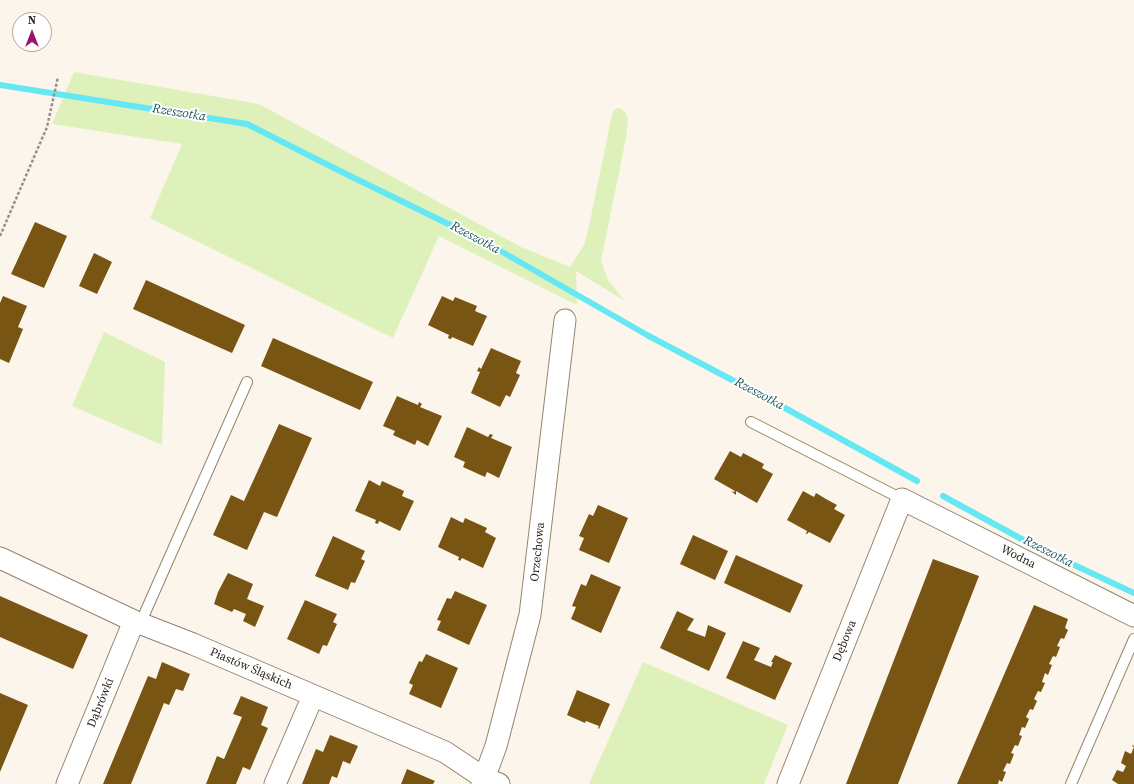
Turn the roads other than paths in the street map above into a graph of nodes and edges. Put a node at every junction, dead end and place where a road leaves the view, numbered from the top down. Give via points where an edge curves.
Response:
1 (565, 320) dead end
2 (247, 382) dead end
3 (751, 422) dead end
4 (902, 499) junction
5 (0, 558) edge
6 (1134, 616) edge
7 (137, 622) junction
8 (1134, 639) edge
9 (313, 696) junction
10 (488, 782) edge
11 (67, 784) edge
12 (275, 784) edge
13 (788, 784) edge
14 (1071, 784) edge

1 - 10 street, Orzechowa via 530,614
2 - 7 lane
3 - 4 lane
4 - 6 street, Wodna
4 - 13 street, Dębowa
5 - 7 street, Piastów Śląskich
7 - 9 street, Piastów Śląskich
7 - 11 street, Dąbrówki
8 - 14 lane
9 - 10 street, Piastów Śląskich via 445,752
9 - 12 street

